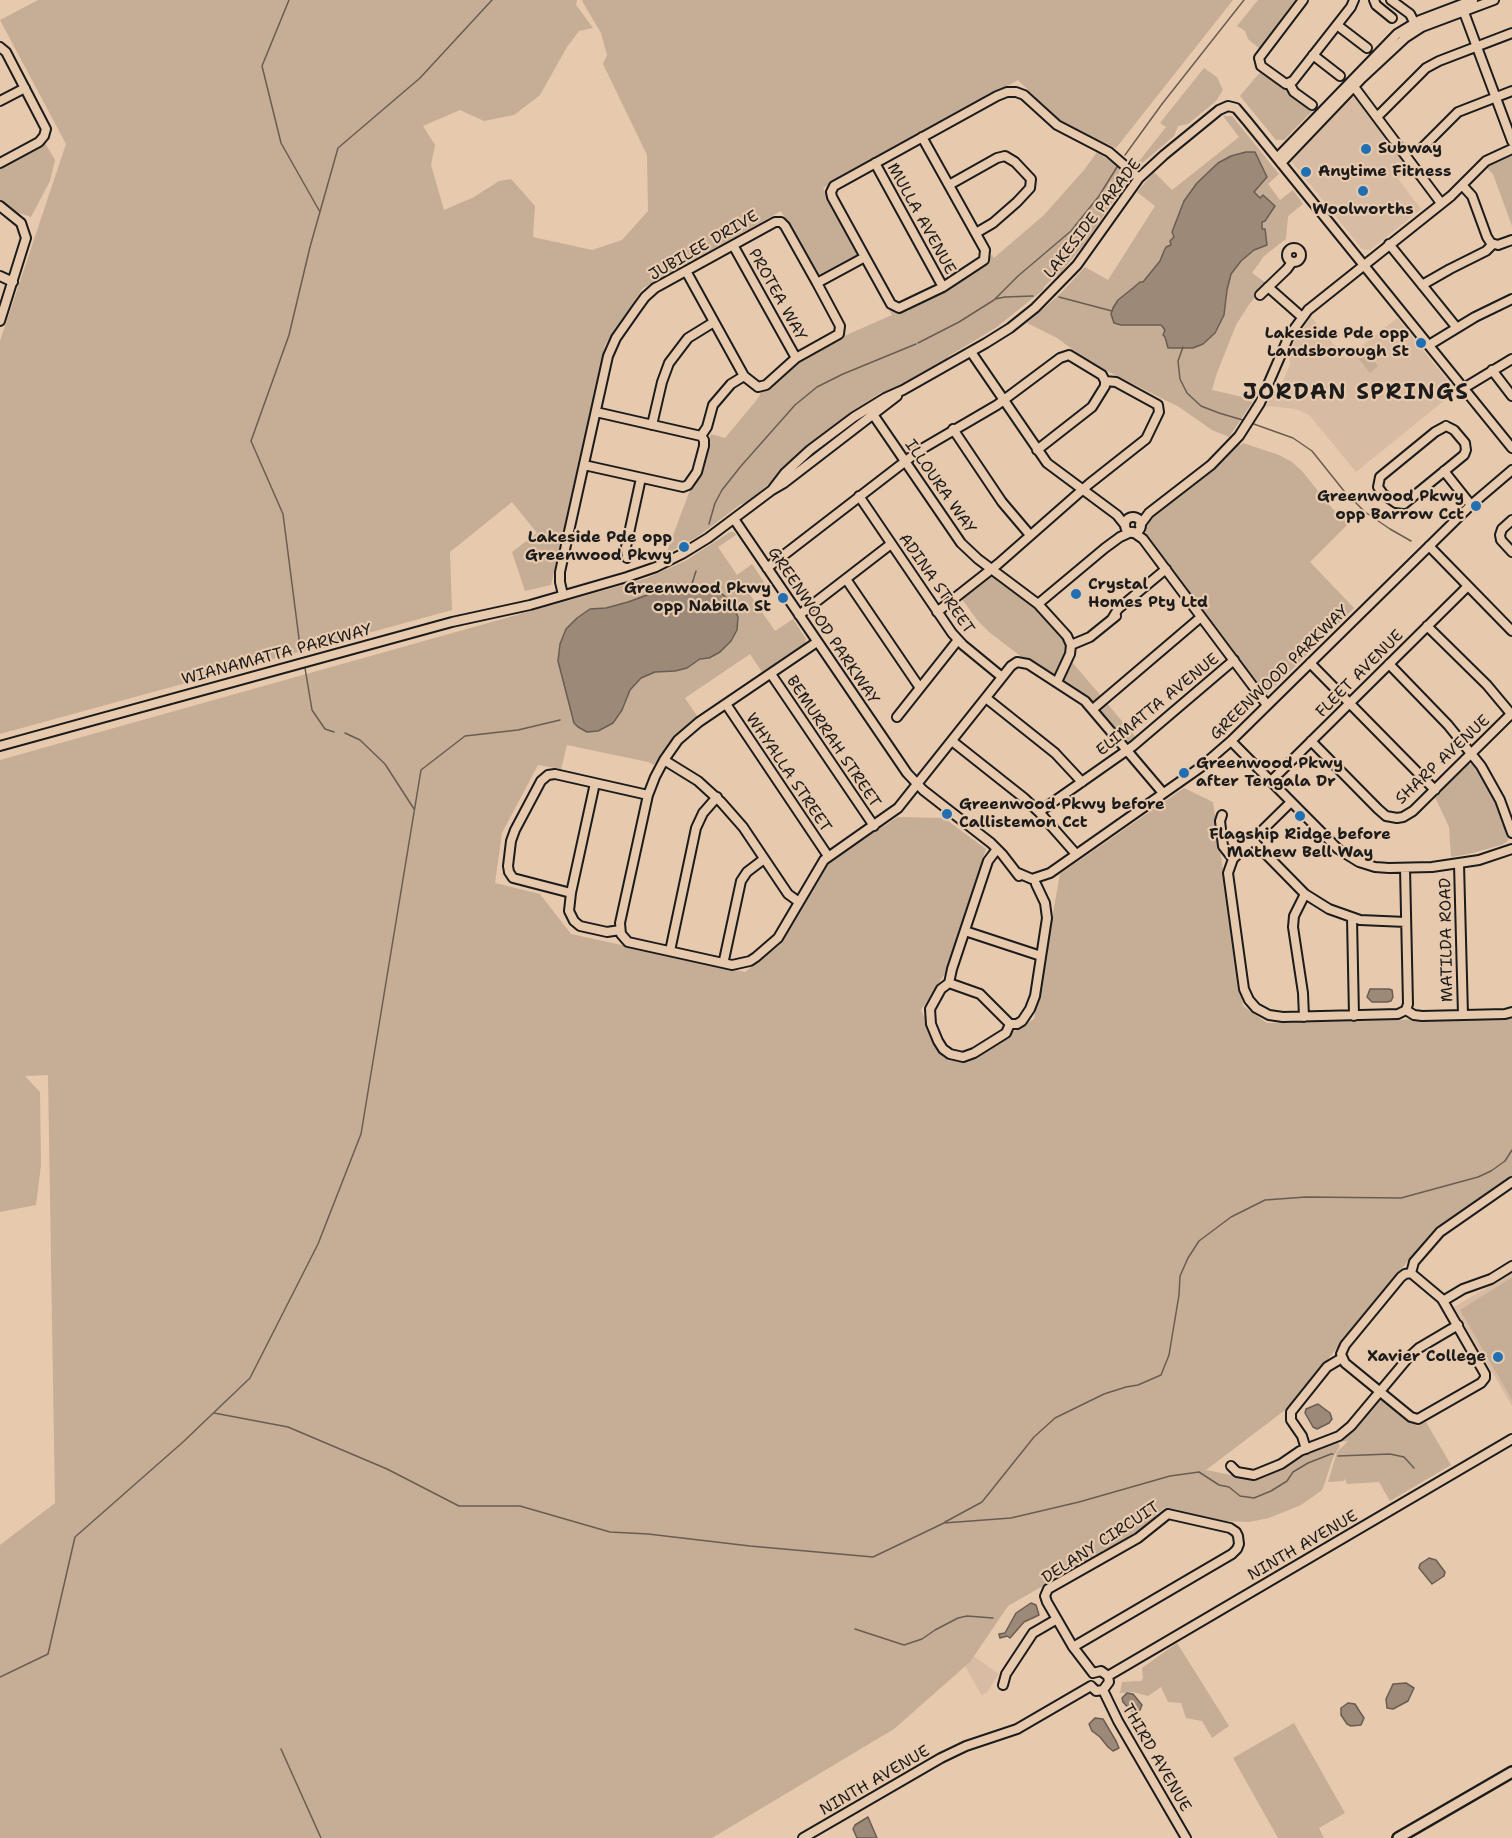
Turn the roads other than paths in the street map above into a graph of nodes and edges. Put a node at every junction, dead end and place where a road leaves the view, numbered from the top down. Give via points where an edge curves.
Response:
1 (1303, 0) edge
2 (1354, 0) edge
3 (1374, 0) edge
4 (1391, 0) edge
5 (1473, 0) edge
6 (1494, 0) edge
7 (1462, 8) junction
8 (1392, 18) dead end
9 (1338, 25) junction
10 (1416, 26) junction
11 (1512, 33) edge
12 (1476, 46) junction
13 (0, 47) edge
14 (1367, 48) dead end
15 (1313, 55) junction
16 (1340, 76) dead end
17 (1289, 83) junction
18 (1352, 84) junction
19 (25, 88) junction
20 (1512, 91) edge
21 (1496, 97) junction
22 (0, 101) edge
23 (1312, 105) dead end
24 (1377, 117) junction
25 (922, 137) junction
26 (1512, 141) edge
27 (1423, 147) dead end
28 (1512, 149) edge
29 (1279, 160) junction
30 (0, 162) edge
31 (875, 164) junction
32 (1139, 178) junction
33 (949, 185) junction
34 (1462, 185) junction
35 (1441, 203) junction
36 (0, 206) edge
37 (975, 233) junction
38 (1512, 240) edge
39 (1389, 244) junction
40 (1493, 244) junction
41 (733, 245) junction
42 (865, 257) junction
43 (1292, 262) dead end
44 (1363, 265) junction
45 (686, 271) junction
46 (0, 276) edge
47 (13, 282) junction
48 (817, 284) junction
49 (1422, 285) junction
50 (943, 287) junction
51 (1268, 287) junction
52 (1260, 295) dead end
53 (1512, 299) edge
54 (1302, 317) junction
55 (0, 321) edge
56 (714, 322) junction
57 (1457, 328) junction
58 (1429, 345) junction
59 (971, 352) junction
60 (796, 358) junction
61 (1512, 359) edge
62 (1492, 370) junction
63 (744, 376) junction
64 (1105, 381) junction
65 (1464, 388) junction
66 (1512, 396) edge
67 (1004, 400) junction
68 (871, 411) junction
69 (596, 412) junction
70 (652, 425) junction
71 (953, 429) junction
72 (701, 436) junction
73 (1512, 448) edge
74 (1037, 450) junction
75 (905, 461) junction
76 (584, 465) junction
77 (1512, 470) edge
78 (1444, 471) junction
79 (641, 478) junction
80 (1082, 490) junction
81 (859, 496) junction
82 (1471, 505) junction
83 (1149, 513) junction
84 (1116, 515) junction
85 (1132, 517) junction
86 (734, 519) junction
87 (1512, 520) edge
88 (1132, 528) junction
89 (1030, 536) junction
90 (891, 544) junction
91 (1429, 546) junction
92 (1512, 552) edge
93 (627, 558) dead end
94 (767, 567) junction
95 (991, 569) junction
96 (1166, 569) junction
97 (846, 579) junction
98 (1468, 586) junction
99 (563, 596) junction
100 (1038, 604) junction
101 (937, 612) junction
102 (799, 615) junction
103 (1201, 616) junction
104 (1427, 626) junction
105 (1512, 631) edge
106 (958, 640) junction
107 (817, 642) junction
108 (1071, 645) junction
109 (1234, 660) junction
110 (1310, 663) junction
111 (1389, 664) junction
112 (771, 674) junction
113 (1002, 677) junction
114 (1057, 682) junction
115 (920, 688) junction
116 (986, 698) junction
117 (1350, 703) junction
118 (726, 704) junction
119 (1267, 705) junction
120 (1093, 709) junction
121 (1512, 714) edge
122 (897, 717) dead end
123 (952, 741) junction
124 (1231, 741) junction
125 (1311, 741) junction
126 (0, 746) edge
127 (1127, 750) junction
128 (1471, 754) junction
129 (664, 760) junction
130 (1271, 781) junction
131 (1082, 782) junction
132 (595, 783) junction
133 (918, 785) junction
134 (1435, 790) junction
135 (1163, 793) junction
136 (648, 795) junction
137 (717, 797) junction
138 (1292, 802) junction
139 (1039, 812) junction
140 (1222, 815) dead end
141 (874, 826) junction
142 (1512, 833) edge
143 (1252, 840) junction
144 (997, 849) junction
145 (1512, 849) edge
146 (1076, 855) junction
147 (828, 856) junction
148 (764, 859) junction
149 (1233, 859) junction
150 (1459, 864) junction
151 (1405, 868) junction
152 (1018, 873) junction
153 (1050, 873) junction
154 (1036, 884) junction
155 (571, 893) junction
156 (1305, 894) junction
157 (799, 902) junction
158 (1352, 918) junction
159 (1406, 922) junction
160 (620, 930) junction
161 (965, 931) junction
162 (670, 951) junction
163 (1041, 956) junction
164 (711, 959) junction
165 (724, 960) junction
166 (737, 964) junction
167 (950, 983) junction
168 (1406, 1010) junction
169 (1512, 1012) edge
170 (1463, 1015) junction
171 (1354, 1016) junction
172 (1304, 1017) junction
173 (1010, 1024) junction
174 (1512, 1182) edge
175 (1512, 1266) edge
176 (1411, 1273) junction
177 (1443, 1301) junction
178 (1458, 1325) junction
179 (1342, 1358) junction
180 (1380, 1391) junction
181 (1512, 1439) edge
182 (1306, 1449) junction
183 (1231, 1466) dead end
184 (1057, 1619) junction
185 (1073, 1647) junction
186 (1093, 1673) junction
187 (1108, 1676) junction
188 (1003, 1685) dead end
189 (1091, 1686) junction
190 (1103, 1690) junction
191 (1512, 1772) edge
192 (803, 1838) edge
193 (1186, 1838) edge
194 (1398, 1838) edge

1 - 17 street via 1259,58 1261,66 1283,83
2 - 9 street
3 - 8 street
4 - 10 street via 1410,14
5 - 7 street
6 - 7 street
7 - 10 street
7 - 12 street
9 - 14 street
9 - 15 street
10 - 18 street
11 - 12 street
12 - 21 street
12 - 24 street via 1426,68
13 - 19 street
15 - 16 street
15 - 17 street
17 - 23 street via 1294,92
18 - 24 street
18 - 29 street
19 - 22 street
19 - 30 street via 45,125 44,136
20 - 21 street
21 - 26 street
21 - 27 street via 1458,112
24 - 35 street
25 - 31 street
25 - 32 street via 1002,93 1016,92 1061,128 1096,144
25 - 33 street
28 - 34 street via 1486,161
29 - 32 street, LAKESIDE PARADE via 1240,112 1228,105
29 - 44 street, LAKESIDE PARADE
31 - 42 street via 831,192
31 - 50 street, MULLA AVENUE
32 - 59 street, LAKESIDE PARADE via 1064,280 1019,321
33 - 37 street
33 - 37 street via 1005,156 1031,179 1023,196 993,223
34 - 35 street
34 - 40 street via 1472,196
35 - 39 street
36 - 47 street via 19,221 26,235
37 - 50 street via 985,250 984,260
38 - 40 street
39 - 44 street
39 - 49 street
40 - 49 street
41 - 45 street, JUBILEE DRIVE
41 - 48 street, JUBILEE DRIVE via 773,222 781,222
41 - 60 street, PROTEA WAY
42 - 48 street
42 - 50 street via 896,307
43 - 51 street
44 - 54 street
44 - 58 street, LAKESIDE PARADE
45 - 56 street
45 - 69 street, JUBILEE DRIVE via 649,293 616,338 608,356
46 - 47 street
47 - 55 street
48 - 60 street via 841,332
49 - 57 street
51 - 52 street
51 - 54 street
53 - 57 street
54 - 83 street via 1285,343 1263,397 1243,431 1219,457
56 - 63 street
56 - 70 street via 688,338 669,363
57 - 58 street
58 - 65 street, LAKESIDE PARADE
59 - 67 street
59 - 68 street, LAKESIDE PARADE
60 - 63 street via 763,387 754,386
61 - 62 street
62 - 65 street
62 - 66 street
63 - 72 street via 731,384 713,405
64 - 67 street via 1065,355
64 - 74 street via 1095,405
64 - 80 street via 1116,382 1154,401 1159,412 1143,442
65 - 73 street, LAKESIDE PARADE
67 - 71 street
67 - 74 street
68 - 75 street, ILLOURA WAY
68 - 86 street, LAKESIDE PARADE
69 - 70 street
69 - 76 street, JUBILEE DRIVE
70 - 72 street
71 - 75 street
71 - 89 street
72 - 79 street via 705,443 701,461 688,485 680,487
74 - 80 street via 1051,467
75 - 81 street
75 - 95 street, ILLOURA WAY via 961,543
76 - 79 street
76 - 99 street, JUBILEE DRIVE via 560,572
77 - 82 street, GREENWOOD PARKWAY
78 - 78 street via 1466,450 1448,426 1382,475 1378,487 1389,499 1401,504
78 - 82 street
79 - 93 street
80 - 84 street
80 - 89 street
81 - 90 street, ADINA STREET
81 - 94 street
82 - 91 street, GREENWOOD PARKWAY
83 - 85 street
83 - 88 street
84 - 85 street
84 - 88 street
85 - 88 street via 1126,521
85 - 88 street via 1139,521
86 - 94 street, GREENWOOD PARKWAY
86 - 99 street, LAKESIDE PARADE via 669,561
87 - 92 street via 1500,535
88 - 96 street
88 - 100 street
89 - 95 street
90 - 97 street
90 - 101 street, ADINA STREET
91 - 98 street
91 - 110 street, GREENWOOD PARKWAY
94 - 102 street, GREENWOOD PARKWAY
95 - 100 street, ILLOURA WAY
95 - 101 street
96 - 103 street
96 - 108 street via 1128,602 1124,611 1090,637
97 - 102 street
97 - 115 street
98 - 104 street, FLEET AVENUE
98 - 105 street
99 - 126 street, WIANAMATTA PARKWAY via 417,631
100 - 108 street, ILLOURA WAY via 1062,629
101 - 106 street, ADINA STREET
102 - 107 street, GREENWOOD PARKWAY
103 - 109 street
103 - 120 street
104 - 111 street, FLEET AVENUE
104 - 121 street
106 - 113 street, ADINA STREET
106 - 115 street
107 - 112 street
107 - 133 street, GREENWOOD PARKWAY
108 - 114 street
109 - 119 street
109 - 127 street, ELIMATTA AVENUE
110 - 117 street
110 - 119 street, GREENWOOD PARKWAY
111 - 117 street, FLEET AVENUE
111 - 128 street
112 - 118 street
112 - 141 street, BEMURRAH STREET
113 - 114 street via 1011,666 1021,662
113 - 116 street
114 - 120 street
115 - 122 street
116 - 123 street
116 - 131 street via 1055,753
117 - 125 street, FLEET AVENUE
117 - 134 street
118 - 129 street via 686,733
118 - 147 street, WHYALLA STREET
119 - 124 street, GREENWOOD PARKWAY
120 - 127 street
121 - 128 street, SHARP AVENUE
123 - 133 street
123 - 139 street
124 - 130 street
124 - 135 street, GREENWOOD PARKWAY
125 - 130 street, FLEET AVENUE
125 - 134 street, SHARP AVENUE via 1386,816 1408,815
127 - 131 street, ELIMATTA AVENUE
127 - 135 street
128 - 134 street, SHARP AVENUE
128 - 142 street via 1497,793
129 - 136 street
129 - 137 street
130 - 138 street
131 - 139 street, ELIMATTA AVENUE
132 - 136 street
132 - 155 street
132 - 155 street via 555,774 545,777 511,841 508,866 513,878
133 - 141 street via 898,808
133 - 144 street, GREENWOOD PARKWAY
135 - 146 street, GREENWOOD PARKWAY
136 - 160 street
137 - 148 street
137 - 162 street via 696,828
138 - 143 street
138 - 151 street via 1351,859 1375,867
139 - 146 street
140 - 149 street via 1223,846
141 - 147 street
143 - 149 street
143 - 156 street
144 - 152 street, GREENWOOD PARKWAY
144 - 161 street via 988,861
145 - 150 street
146 - 153 street, GREENWOOD PARKWAY
147 - 157 street
148 - 157 street via 788,894
148 - 165 street via 741,881
149 - 172 street via 1228,880 1244,989 1256,1008 1269,1015
150 - 151 street
150 - 170 street, MATILDA ROAD
151 - 159 street
152 - 153 street via 1032,879
152 - 154 street, GREENWOOD PARKWAY via 1025,882
153 - 154 street, GREENWOOD PARKWAY
154 - 163 street via 1047,910
155 - 160 street via 569,911 576,923 607,932
156 - 158 street
156 - 172 street via 1293,927
157 - 166 street via 773,943 750,961
158 - 159 street
158 - 171 street
159 - 168 street
160 - 162 street via 630,943
161 - 163 street
161 - 167 street
162 - 164 street
163 - 173 street via 1030,1009 1022,1021
164 - 165 street
164 - 166 street
165 - 166 street
167 - 173 street via 980,994
167 - 173 street via 931,1004 930,1013 938,1041 948,1053 971,1055 1006,1033
168 - 170 street via 1418,1016
168 - 171 street via 1398,1014
169 - 170 street
171 - 172 street
174 - 176 street via 1436,1235 1414,1262
175 - 177 street
176 - 177 street
176 - 179 street via 1402,1276 1342,1348
177 - 178 street
178 - 180 street via 1415,1352
178 - 180 street via 1485,1372 1483,1382 1418,1419
179 - 180 street
179 - 182 street via 1325,1369 1291,1412 1291,1420
180 - 182 street via 1344,1433
181 - 187 street, NINTH AVENUE
182 - 183 street via 1254,1475 1237,1472
184 - 185 street, DELANY CIRCUIT
184 - 185 street, DELANY CIRCUIT via 1046,1599 1048,1589 1141,1535 1166,1514 1230,1528 1237,1534 1239,1544 1232,1554
184 - 188 street via 1033,1634
185 - 186 street, DELANY CIRCUIT
186 - 187 street via 1101,1671
186 - 189 street via 1089,1679
187 - 190 street via 1108,1686
189 - 190 street via 1096,1691
189 - 192 street, NINTH AVENUE via 1017,1729 941,1758
190 - 193 street, THIRD AVENUE
191 - 194 main road

